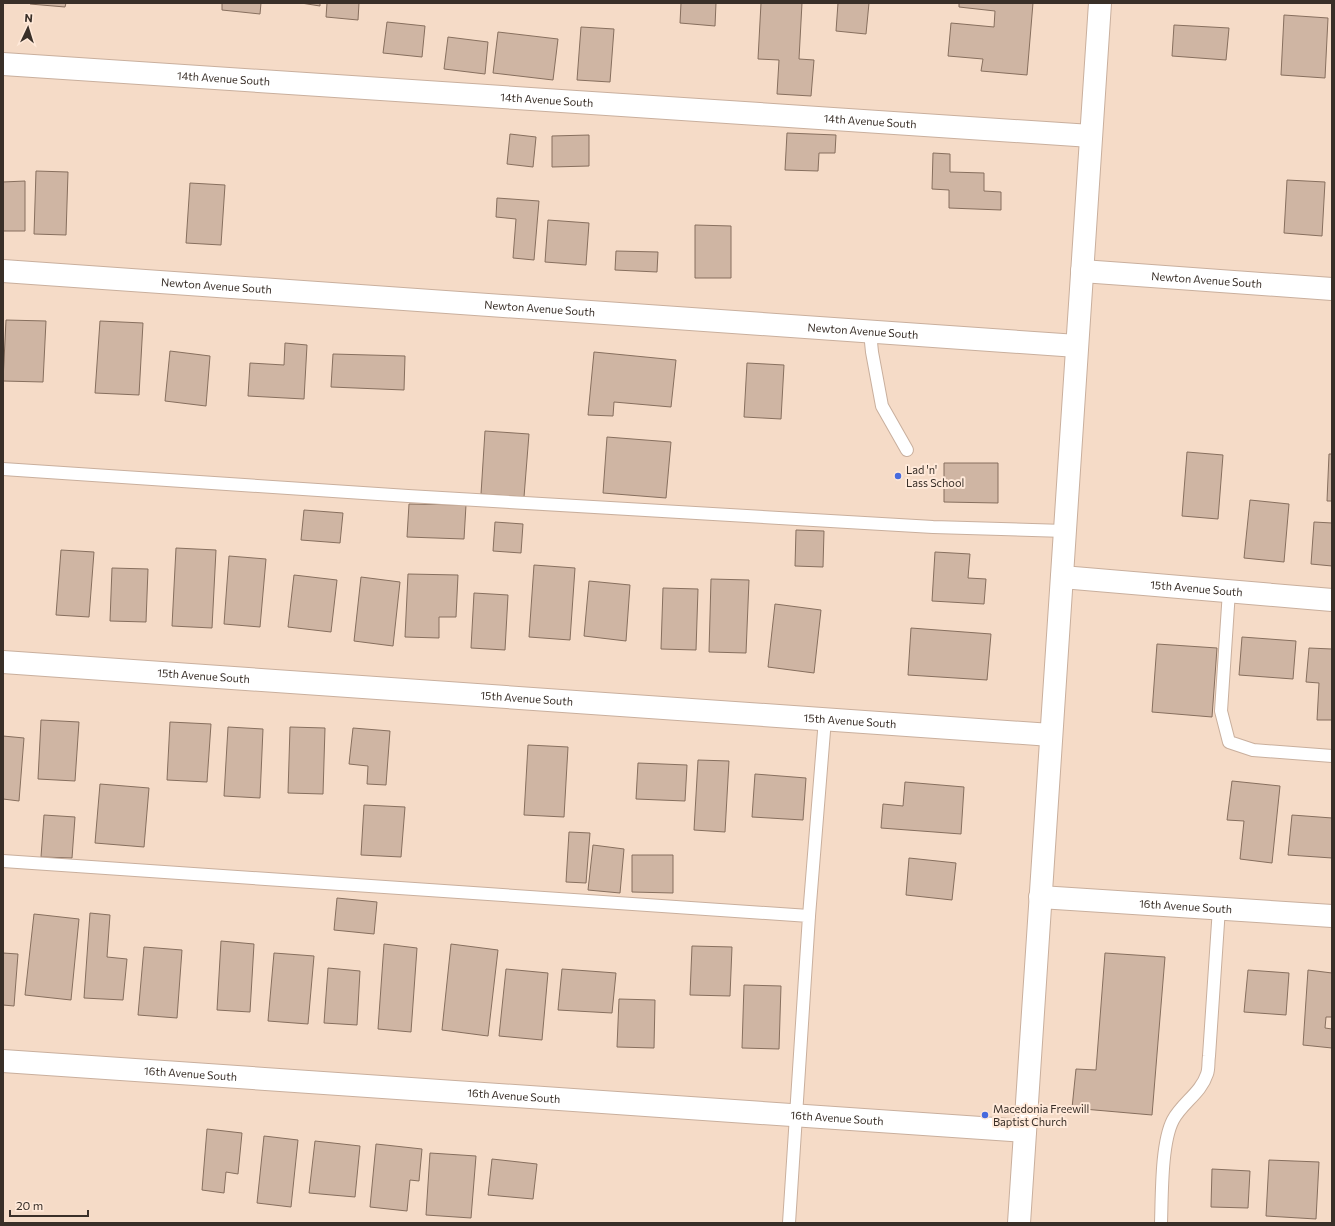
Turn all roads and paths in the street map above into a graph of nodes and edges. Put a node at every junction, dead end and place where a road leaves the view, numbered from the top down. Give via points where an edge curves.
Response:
1 (1100, 3) edge
2 (3, 64) edge
3 (1091, 136) junction
4 (3, 271) edge
5 (1082, 271) junction
6 (1332, 289) edge
7 (870, 332) junction
8 (1077, 346) junction
9 (907, 450) dead end
10 (3, 469) edge
11 (1065, 531) junction
12 (1062, 577) junction
13 (1229, 591) junction
14 (1332, 600) edge
15 (3, 662) edge
16 (825, 720) junction
17 (1051, 735) junction
18 (1332, 756) edge
19 (3, 861) edge
20 (1040, 897) junction
21 (1219, 908) junction
22 (809, 916) junction
23 (1332, 916) edge
24 (3, 1061) edge
25 (796, 1115) junction
26 (1025, 1131) junction
27 (789, 1223) edge
28 (1018, 1223) edge
29 (1161, 1223) edge

1 - 3 street
2 - 3 street, 14th Avenue South
3 - 5 street
4 - 7 street, Newton Avenue South
5 - 6 street, Newton Avenue South
5 - 8 street
7 - 8 street, Newton Avenue South
7 - 9 lane via 882,406
8 - 11 street
10 - 11 lane via 933,527
11 - 12 street
12 - 13 street, 15th Avenue South
12 - 17 street
13 - 14 street, 15th Avenue South
13 - 18 lane via 1221,711 1229,742 1253,750
15 - 16 street, 15th Avenue South
16 - 17 street, 15th Avenue South
16 - 22 lane
17 - 20 street
19 - 22 lane
20 - 21 street, 16th Avenue South
20 - 26 street
21 - 23 street, 16th Avenue South
21 - 29 lane via 1207,1074 1197,1092 1172,1121 1165,1144
22 - 25 lane
24 - 25 street, 16th Avenue South
25 - 26 street, 16th Avenue South
25 - 27 lane
26 - 28 street

